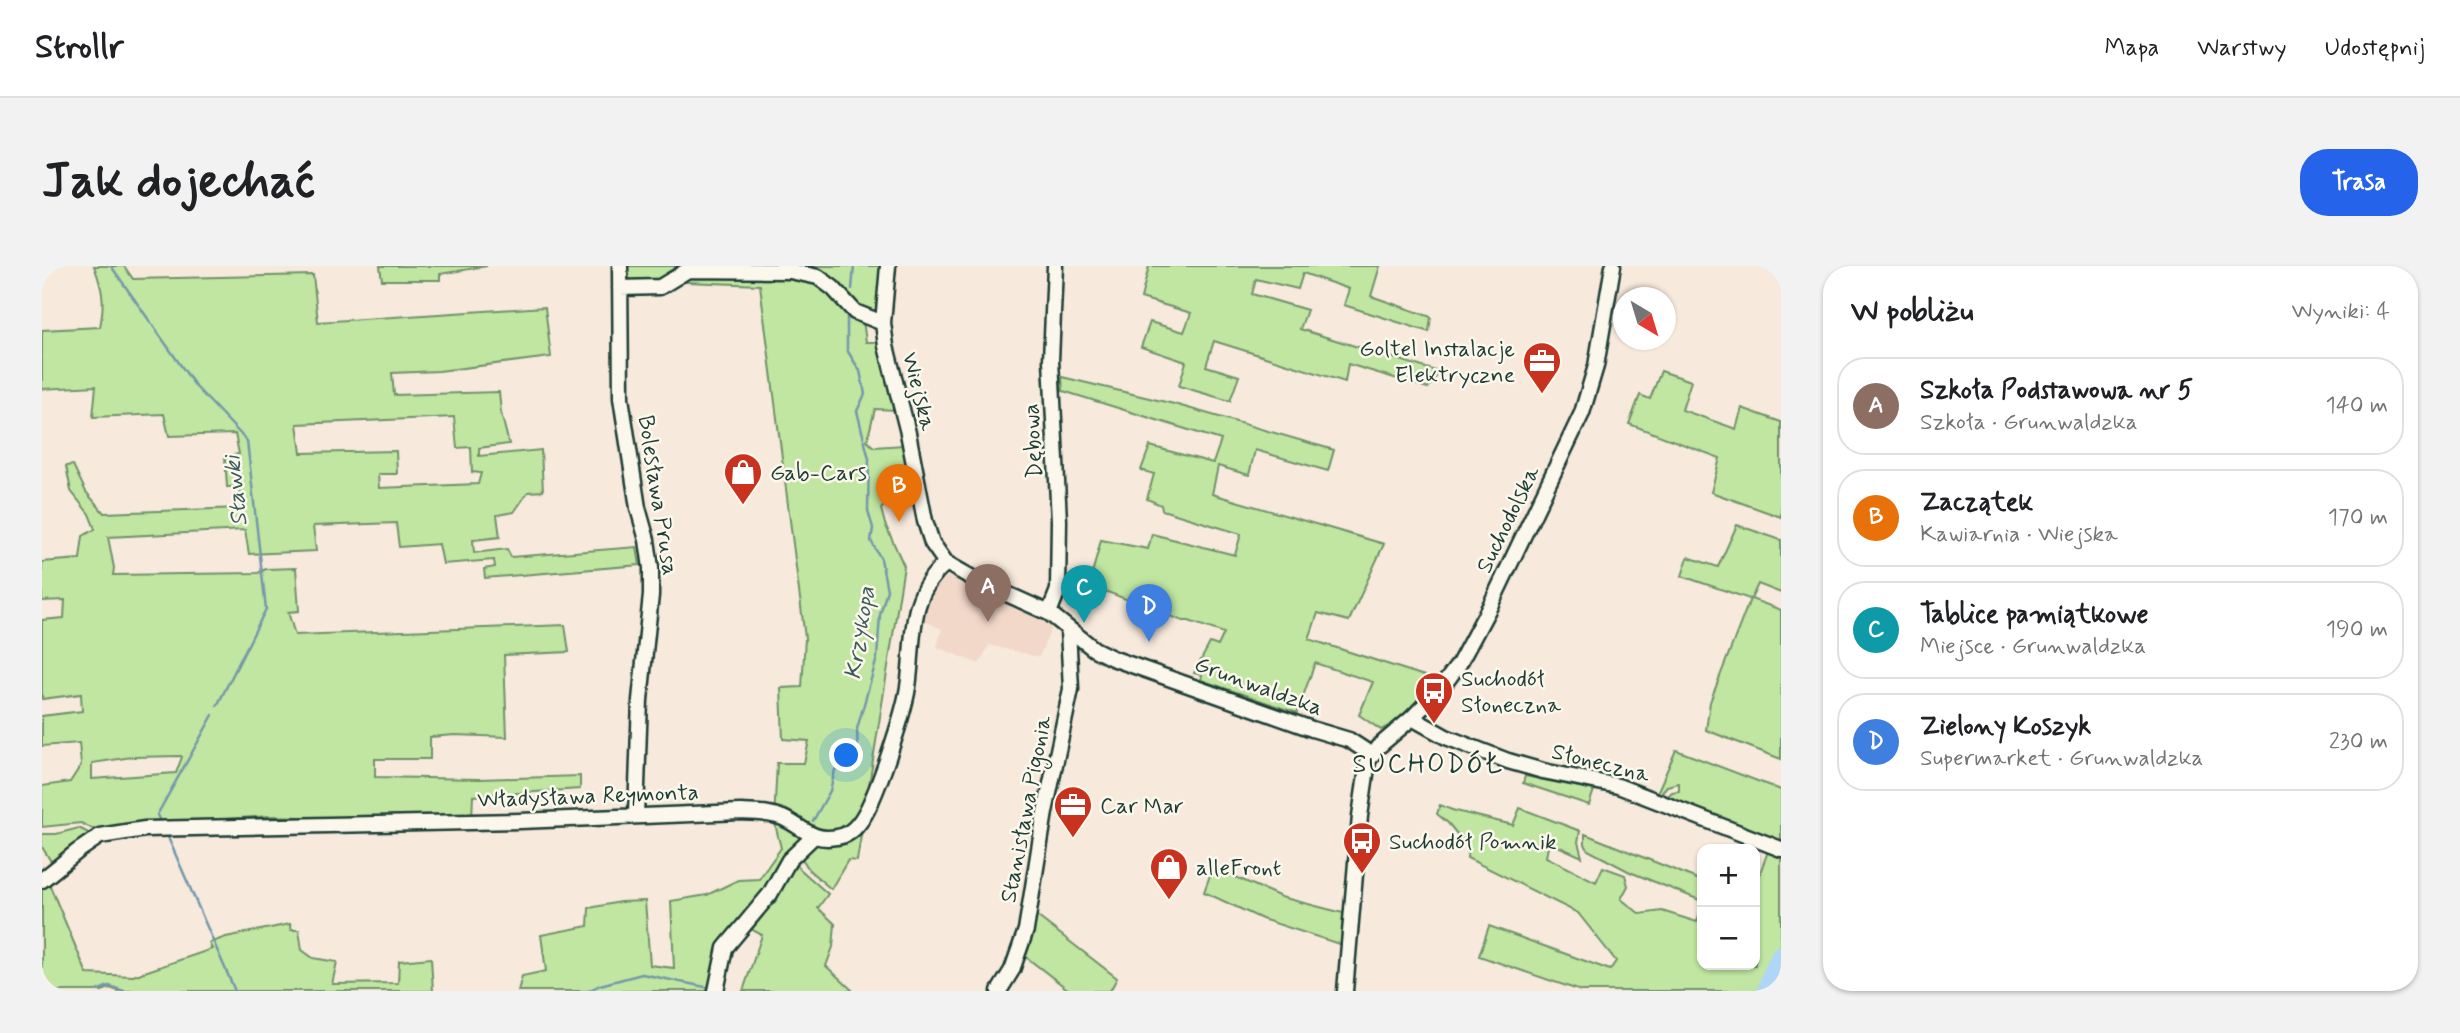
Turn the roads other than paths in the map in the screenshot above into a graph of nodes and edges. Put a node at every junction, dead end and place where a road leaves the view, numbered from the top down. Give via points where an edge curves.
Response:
1 (620, 266) edge
2 (888, 266) edge
3 (1055, 266) edge
4 (1613, 266) edge
5 (620, 288) junction
6 (883, 323) junction
7 (946, 563) junction
8 (1049, 613) junction
9 (1068, 629) junction
10 (1412, 718) junction
11 (1372, 755) junction
12 (636, 815) junction
13 (813, 837) junction
14 (1781, 849) edge
15 (42, 880) edge
16 (717, 986) edge
17 (999, 991) edge
18 (1345, 991) edge

1 - 5 street, Bolesława Prusa
2 - 6 street, Wiejska
3 - 8 street, Dębowa via 1051,360 1058,590
4 - 10 street, Suchodolska via 1596,366 1582,413 1459,664
5 - 6 street via 660,287 688,270 790,271 818,277 855,312
5 - 12 street, Bolesława Prusa via 622,404 651,568
6 - 7 street, Wiejska via 925,521 932,543
7 - 8 street, Grunwaldzka
7 - 13 street via 921,593 908,688 861,821 850,833 836,838
8 - 9 street, Grunwaldzka
9 - 11 street, Grunwaldzka via 1112,658 1349,740
9 - 17 street, Stanisława Pigonia via 1071,688 1026,930
10 - 11 street, Suchodolska
10 - 14 street, Słoneczna via 1497,757 1618,786
11 - 18 street via 1360,816
12 - 13 street, Władysława Reymonta via 769,814
12 - 15 street, Władysława Reymonta via 145,829 100,836
13 - 16 street via 789,860 771,894 724,948

